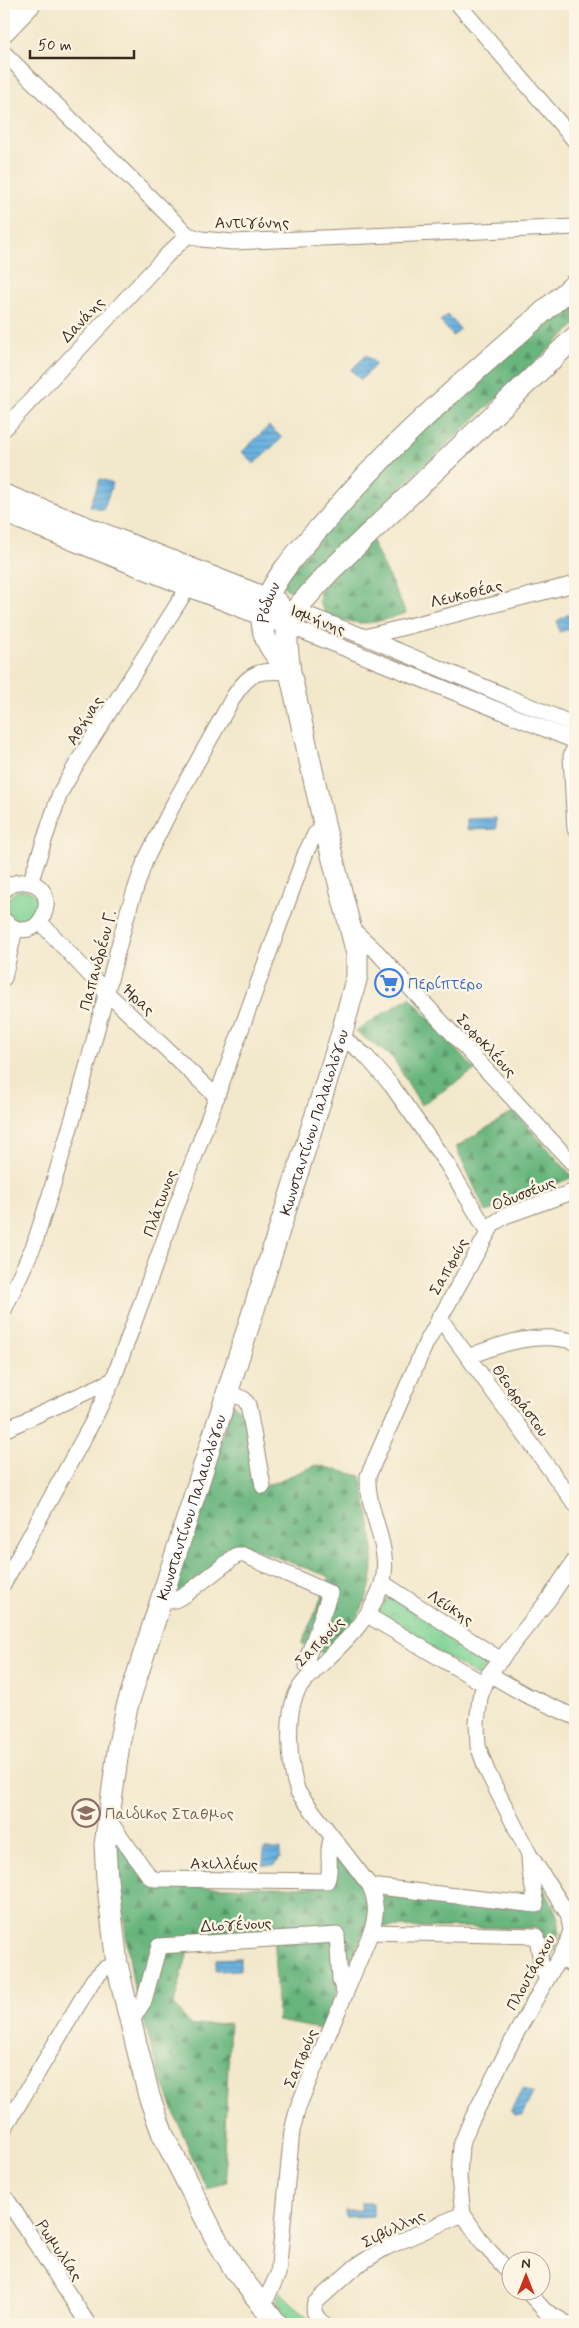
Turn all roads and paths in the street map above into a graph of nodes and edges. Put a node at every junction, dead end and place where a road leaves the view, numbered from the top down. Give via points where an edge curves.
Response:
1 (28, 4) edge
2 (458, 4) edge
3 (4, 29) edge
4 (4, 53) edge
5 (575, 141) edge
6 (575, 227) edge
7 (188, 235) junction
8 (575, 284) edge
9 (575, 337) edge
10 (4, 429) edge
11 (4, 495) edge
12 (4, 512) edge
13 (575, 584) edge
14 (189, 586) junction
15 (264, 607) junction
16 (291, 617) junction
17 (365, 637) junction
18 (290, 672) junction
19 (575, 726) edge
20 (575, 741) edge
21 (575, 746) edge
22 (325, 828) junction
23 (575, 829) edge
24 (30, 883) junction
25 (5, 888) edge
26 (40, 922) junction
27 (10, 924) edge
28 (350, 927) junction
29 (4, 978) edge
30 (106, 993) junction
31 (341, 1036) junction
32 (217, 1097) junction
33 (575, 1166) edge
34 (575, 1192) edge
35 (487, 1231) junction
36 (4, 1310) edge
37 (439, 1317) junction
38 (575, 1342) edge
39 (468, 1357) junction
40 (112, 1380) junction
41 (227, 1392) junction
42 (4, 1430) edge
43 (263, 1486) dead end
44 (575, 1504) edge
45 (575, 1560) edge
46 (4, 1583) edge
47 (382, 1583) junction
48 (160, 1601) junction
49 (367, 1615) junction
50 (501, 1660) junction
51 (312, 1674) junction
52 (486, 1679) junction
53 (575, 1717) edge
54 (107, 1818) junction
55 (332, 1838) junction
56 (530, 1854) junction
57 (370, 1886) junction
58 (371, 1932) junction
59 (561, 1958) junction
60 (117, 1964) junction
61 (575, 1967) edge
62 (547, 1978) junction
63 (345, 1994) junction
64 (131, 2022) junction
65 (4, 2129) edge
66 (4, 2194) edge
67 (463, 2214) junction
68 (502, 2264) edge
69 (534, 2300) edge
70 (263, 2306) junction
71 (559, 2322) edge
72 (88, 2324) edge
73 (277, 2324) edge
74 (323, 2324) edge

1 - 3 main road
2 - 5 street
4 - 7 street
6 - 7 street, Αντιγόνης via 234,242
7 - 10 street, Δανάης
8 - 15 street, Ρόδων via 408,432 311,537
9 - 16 street, Ρόδων via 330,571
11 - 15 street, Ισμήνης
12 - 14 street, Ισμήνης
13 - 17 street, Λευκοθέας
14 - 15 street, Ισμήνης
14 - 24 street, Αθήνας via 60,793
15 - 16 street, Ισμήνης
15 - 18 street, Ρόδων via 265,636
16 - 17 street, Ισμήνης
16 - 18 street, Ρόδων
16 - 20 street, Ισμήνης
17 - 19 street, Ισμήνης
18 - 22 street, Κωνσταντίνου Παλαιολόγου
18 - 30 street, Παπανδρέου Γ. via 257,673 244,680 234,696 145,861
21 - 23 street via 571,756 571,779
22 - 28 street, Κωνσταντίνου Παλαιολόγου
22 - 32 street, Πλάτωνος via 315,834 306,852
24 - 25 street via 14,883
24 - 26 street via 43,892 46,900 45,915
26 - 27 street via 29,929
26 - 30 street, Ήρας
27 - 29 street
28 - 31 street, Κωνσταντίνου Παλαιολόγου via 357,954 357,976
28 - 33 street, Σοφοκλέους
30 - 32 street, Ήρας
30 - 36 street, Παπανδρέου Γ. via 78,1101 34,1245
31 - 35 street, Σαπφούς via 366,1056 392,1086 447,1164
31 - 41 street, Κωνσταντίνου Παλαιολόγου
32 - 40 street, Πλάτωνος
34 - 35 street, Οδυσσέως via 505,1216
35 - 37 street, Σαπφούς
37 - 39 street, Θεοφράστου
37 - 47 street, Σαπφούς via 368,1476 384,1555
38 - 39 street via 546,1338 521,1340
39 - 44 street, Θεοφράστου
40 - 42 street
40 - 46 street, Πλάτωνος via 94,1421
41 - 43 street via 248,1405
41 - 48 street, Κωνσταντίνου Παλαιολόγου
45 - 50 street, Πλουτάρχου
47 - 49 street, Σαπφούς
47 - 50 street, Λεύκης
48 - 51 street via 175,1600 185,1595 237,1555 244,1555 330,1593 308,1659 307,1666
48 - 54 street, Κωνσταντίνου Παλαιολόγου via 127,1707
49 - 51 street, Σαπφούς
49 - 52 street
50 - 52 street, Πλουτάρχου
51 - 55 street, Σαπφούς via 299,1688 294,1700 290,1762 298,1792
52 - 53 street
52 - 56 street, Πλουτάρχου via 480,1697 478,1746 487,1772
54 - 55 street, Αχιλλέως via 150,1877 156,1879 327,1881 328,1845
54 - 60 street, Κωνσταντίνου Παλαιολόγου via 107,1879
55 - 57 street, Σαπφούς
56 - 57 street via 536,1905
56 - 59 street, Πλουτάρχου via 568,1914 571,1930
57 - 58 street, Σαπφούς via 377,1914
58 - 62 street via 537,1936 542,1970
58 - 63 street, Σαπφούς
59 - 61 street
59 - 62 street, Πλουτάρχου
60 - 64 street, Κωνσταντίνου Παλαιολόγου
60 - 65 street via 104,1969 93,1980
62 - 67 street, Πλουτάρχου via 461,2145 458,2178
63 - 64 street, Διογένους via 340,1980 337,1935 159,1946 144,2001
63 - 70 street, Σαπφούς via 298,2107 292,2131 278,2274
64 - 70 street, Κωνσταντίνου Παλαιολόγου via 149,2096 163,2135 214,2236
66 - 72 street, Ρωμυλίας
67 - 68 street, Πλουτάρχου
67 - 74 street, Σιβύλλης via 385,2248 356,2266 315,2303 315,2315
69 - 71 street
70 - 73 street, Κωνσταντίνου Παλαιολόγου

